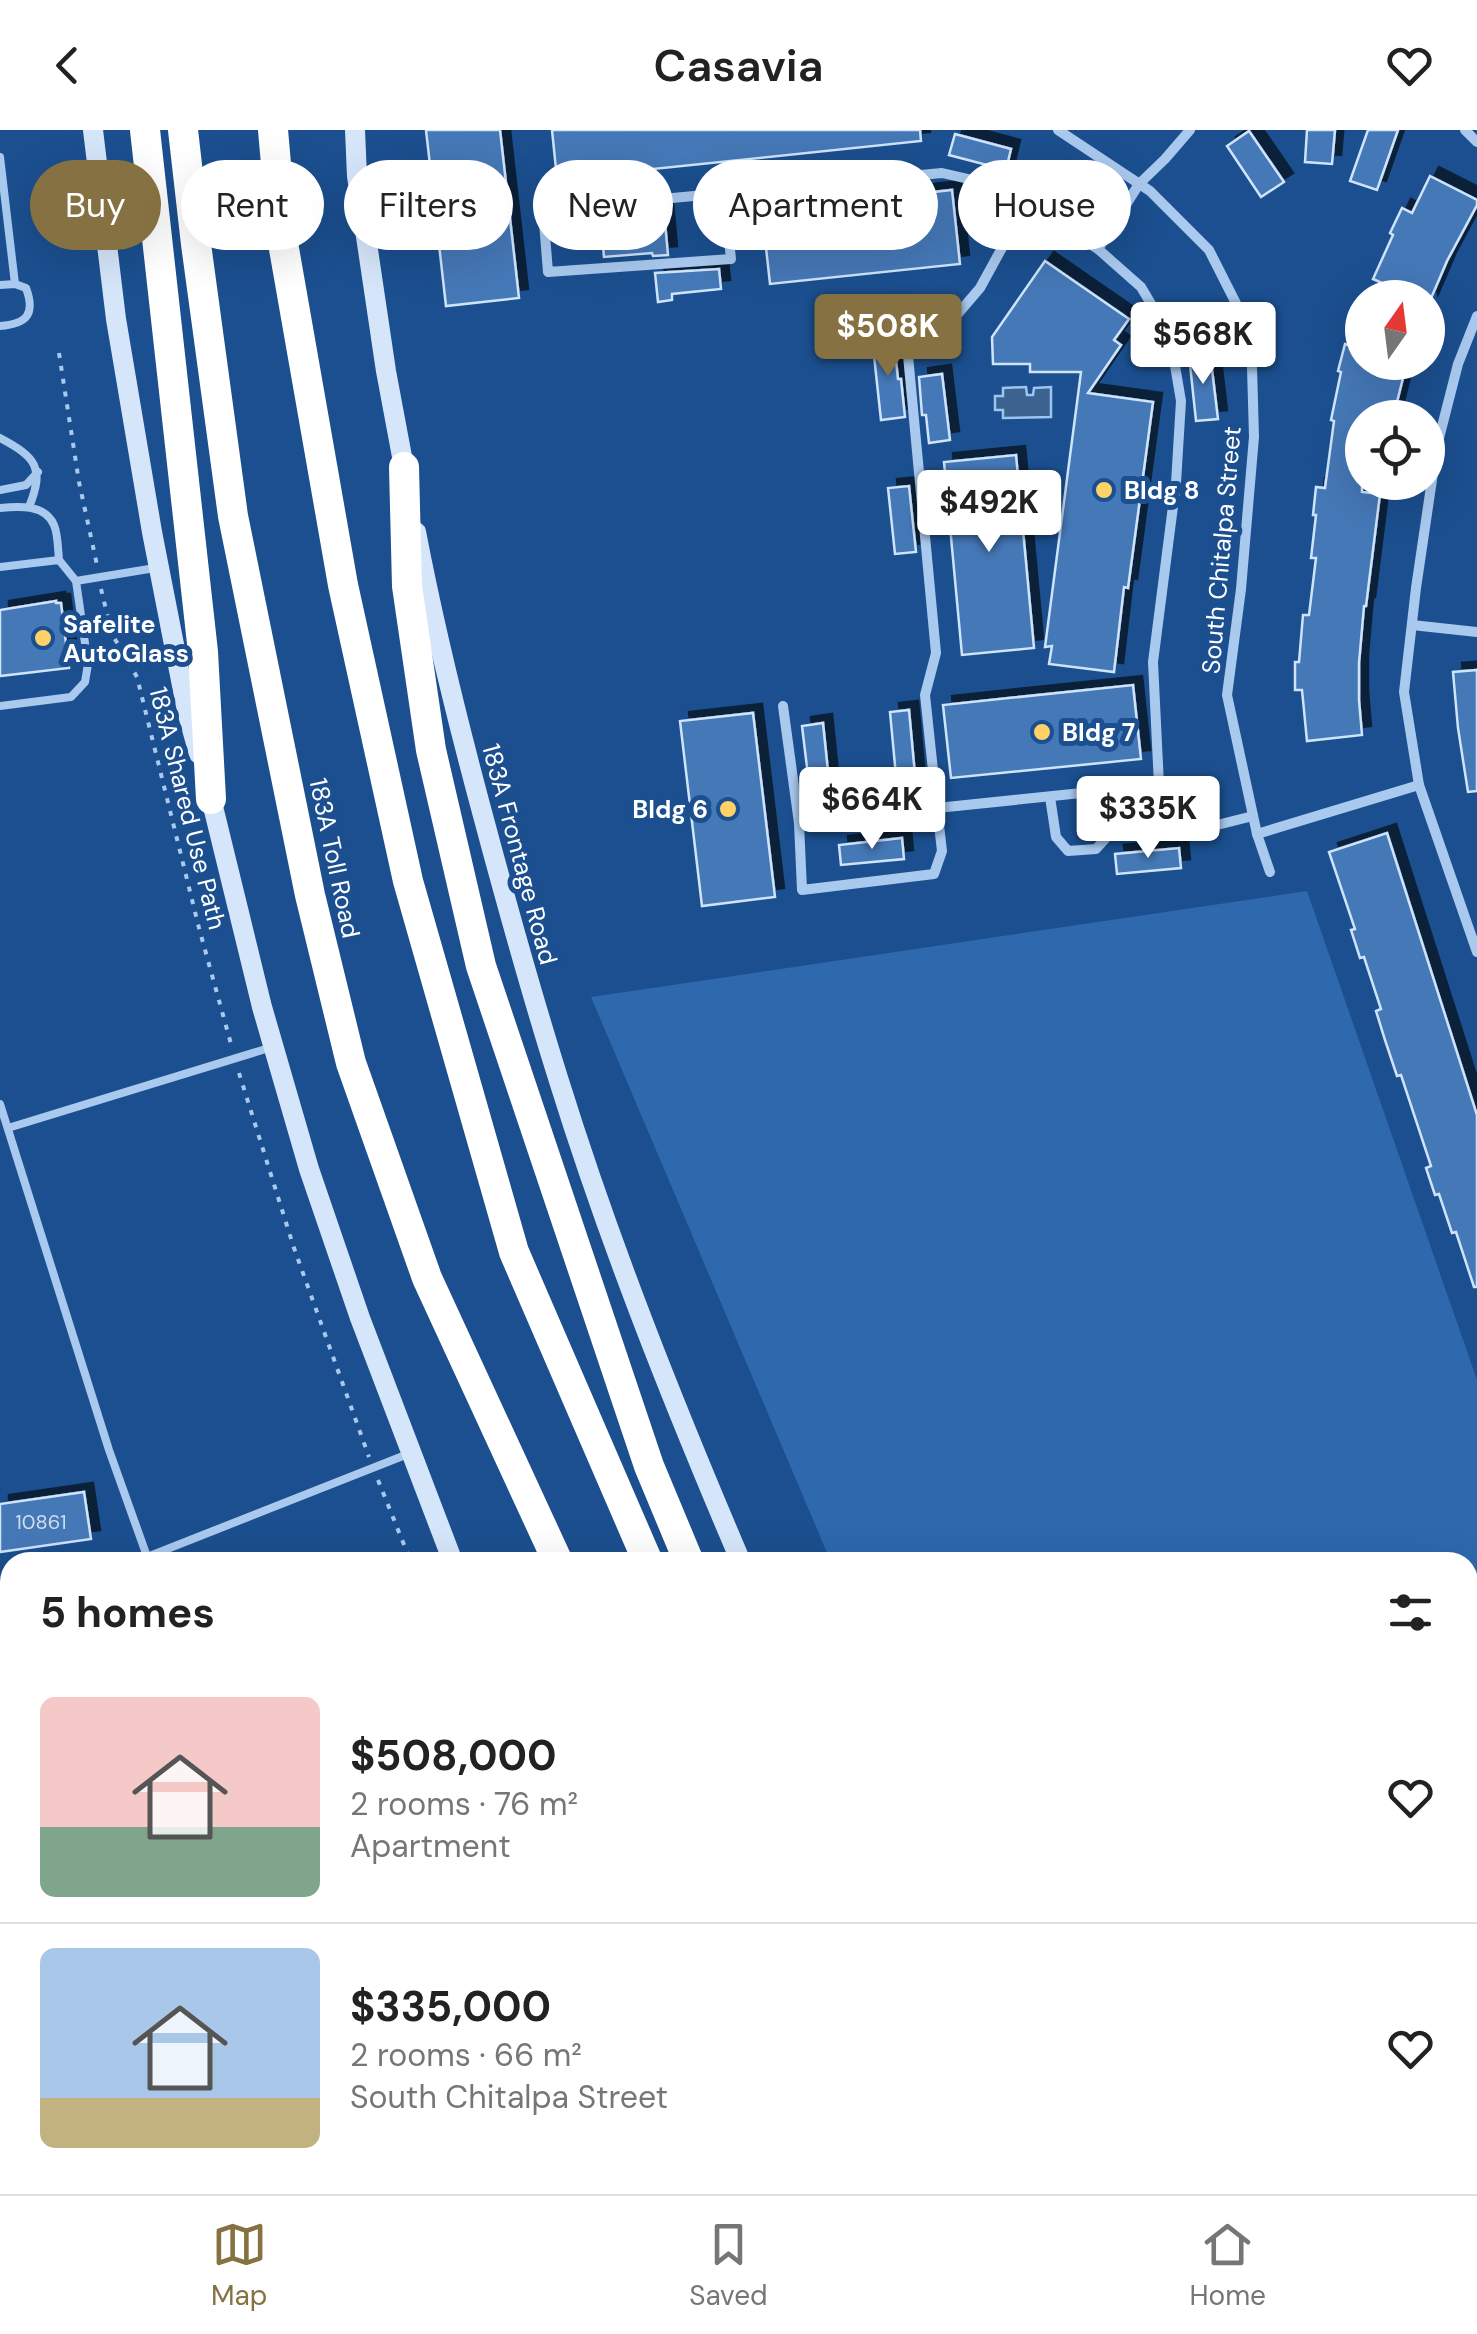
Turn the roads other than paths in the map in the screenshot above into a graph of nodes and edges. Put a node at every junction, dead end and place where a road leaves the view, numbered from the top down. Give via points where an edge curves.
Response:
1 (94, 130) edge
2 (144, 130) edge
3 (183, 130) edge
4 (274, 130) edge
5 (355, 130) edge
6 (1058, 130) edge
7 (1190, 130) edge
8 (1465, 130) edge
9 (1477, 142) edge
10 (0, 157) edge
11 (1139, 184) junction
12 (724, 193) joint
13 (1131, 196) edge
14 (3, 206) edge
15 (1001, 250) edge
16 (1100, 250) edge
17 (15, 284) junction
18 (0, 285) edge
19 (1477, 316) edge
20 (0, 326) edge
21 (0, 438) edge
22 (404, 467) junction
23 (38, 472) junction
24 (0, 490) edge
25 (29, 507) junction
26 (0, 508) edge
27 (60, 560) junction
28 (0, 567) edge
29 (159, 567) junction
30 (76, 580) junction
31 (1412, 625) junction
32 (1477, 632) edge
33 (0, 706) edge
34 (784, 706) dead end
35 (1419, 784) junction
36 (1159, 785) junction
37 (1114, 790) junction
38 (1050, 796) junction
39 (211, 799) junction
40 (937, 808) junction
41 (1253, 816) junction
42 (799, 824) junction
43 (1257, 834) junction
44 (1270, 872) dead end
45 (1477, 952) edge
46 (274, 1047) junction
47 (0, 1104) edge
48 (8, 1128) junction
49 (410, 1453) junction
50 (145, 1552) edge
51 (168, 1552) edge
52 (450, 1552) edge
53 (553, 1552) edge
54 (644, 1552) edge
55 (686, 1552) edge
56 (737, 1552) edge

1 - 29 main road via 116,319
2 - 39 highway via 203,652
3 - 53 highway, 183A Toll Road via 234,516 310,895 352,1063 427,1278
4 - 54 highway via 283,243 343,585 408,881 514,1252
5 - 22 main road, 183A Frontage Road via 356,176
6 - 11 street, South Chitalpa Street
7 - 11 street
8 - 9 street
10 - 14 lane
11 - 13 street
11 - 41 street, South Chitalpa Street via 1209,250 1251,333 1254,436 1227,695
12 - 12 street via 543,210 548,272 731,259
14 - 17 lane
15 - 40 street via 956,316 916,328 907,346 936,653 925,696
16 - 36 street via 1141,287 1170,336 1181,402 1153,662
17 - 18 lane
17 - 20 lane via 29,292 28,315
19 - 31 street via 1438,446
21 - 23 lane
22 - 55 highway via 407,586 431,750 480,966 649,1466
22 - 56 main road, 183A Frontage Road via 459,725 560,1084 629,1284
23 - 24 lane via 26,484
23 - 25 lane
25 - 26 lane
25 - 27 lane via 54,523
27 - 28 lane
27 - 30 lane
29 - 30 lane
29 - 39 main road
30 - 33 lane via 85,682 71,697
31 - 32 street
31 - 35 street via 1404,692
34 - 42 street
35 - 43 street
35 - 45 street
36 - 37 street
36 - 41 street via 1170,818 1193,831
37 - 38 street
37 - 38 street via 1106,838 1096,849 1068,851 1056,837
38 - 40 street
39 - 46 main road
40 - 42 street
40 - 42 street via 942,850 934,874 802,890
41 - 43 street, South Chitalpa Street
43 - 44 street, South Chitalpa Street
46 - 48 lane
46 - 49 main road via 309,1169
47 - 48 lane
48 - 50 lane
49 - 51 lane
49 - 52 main road

